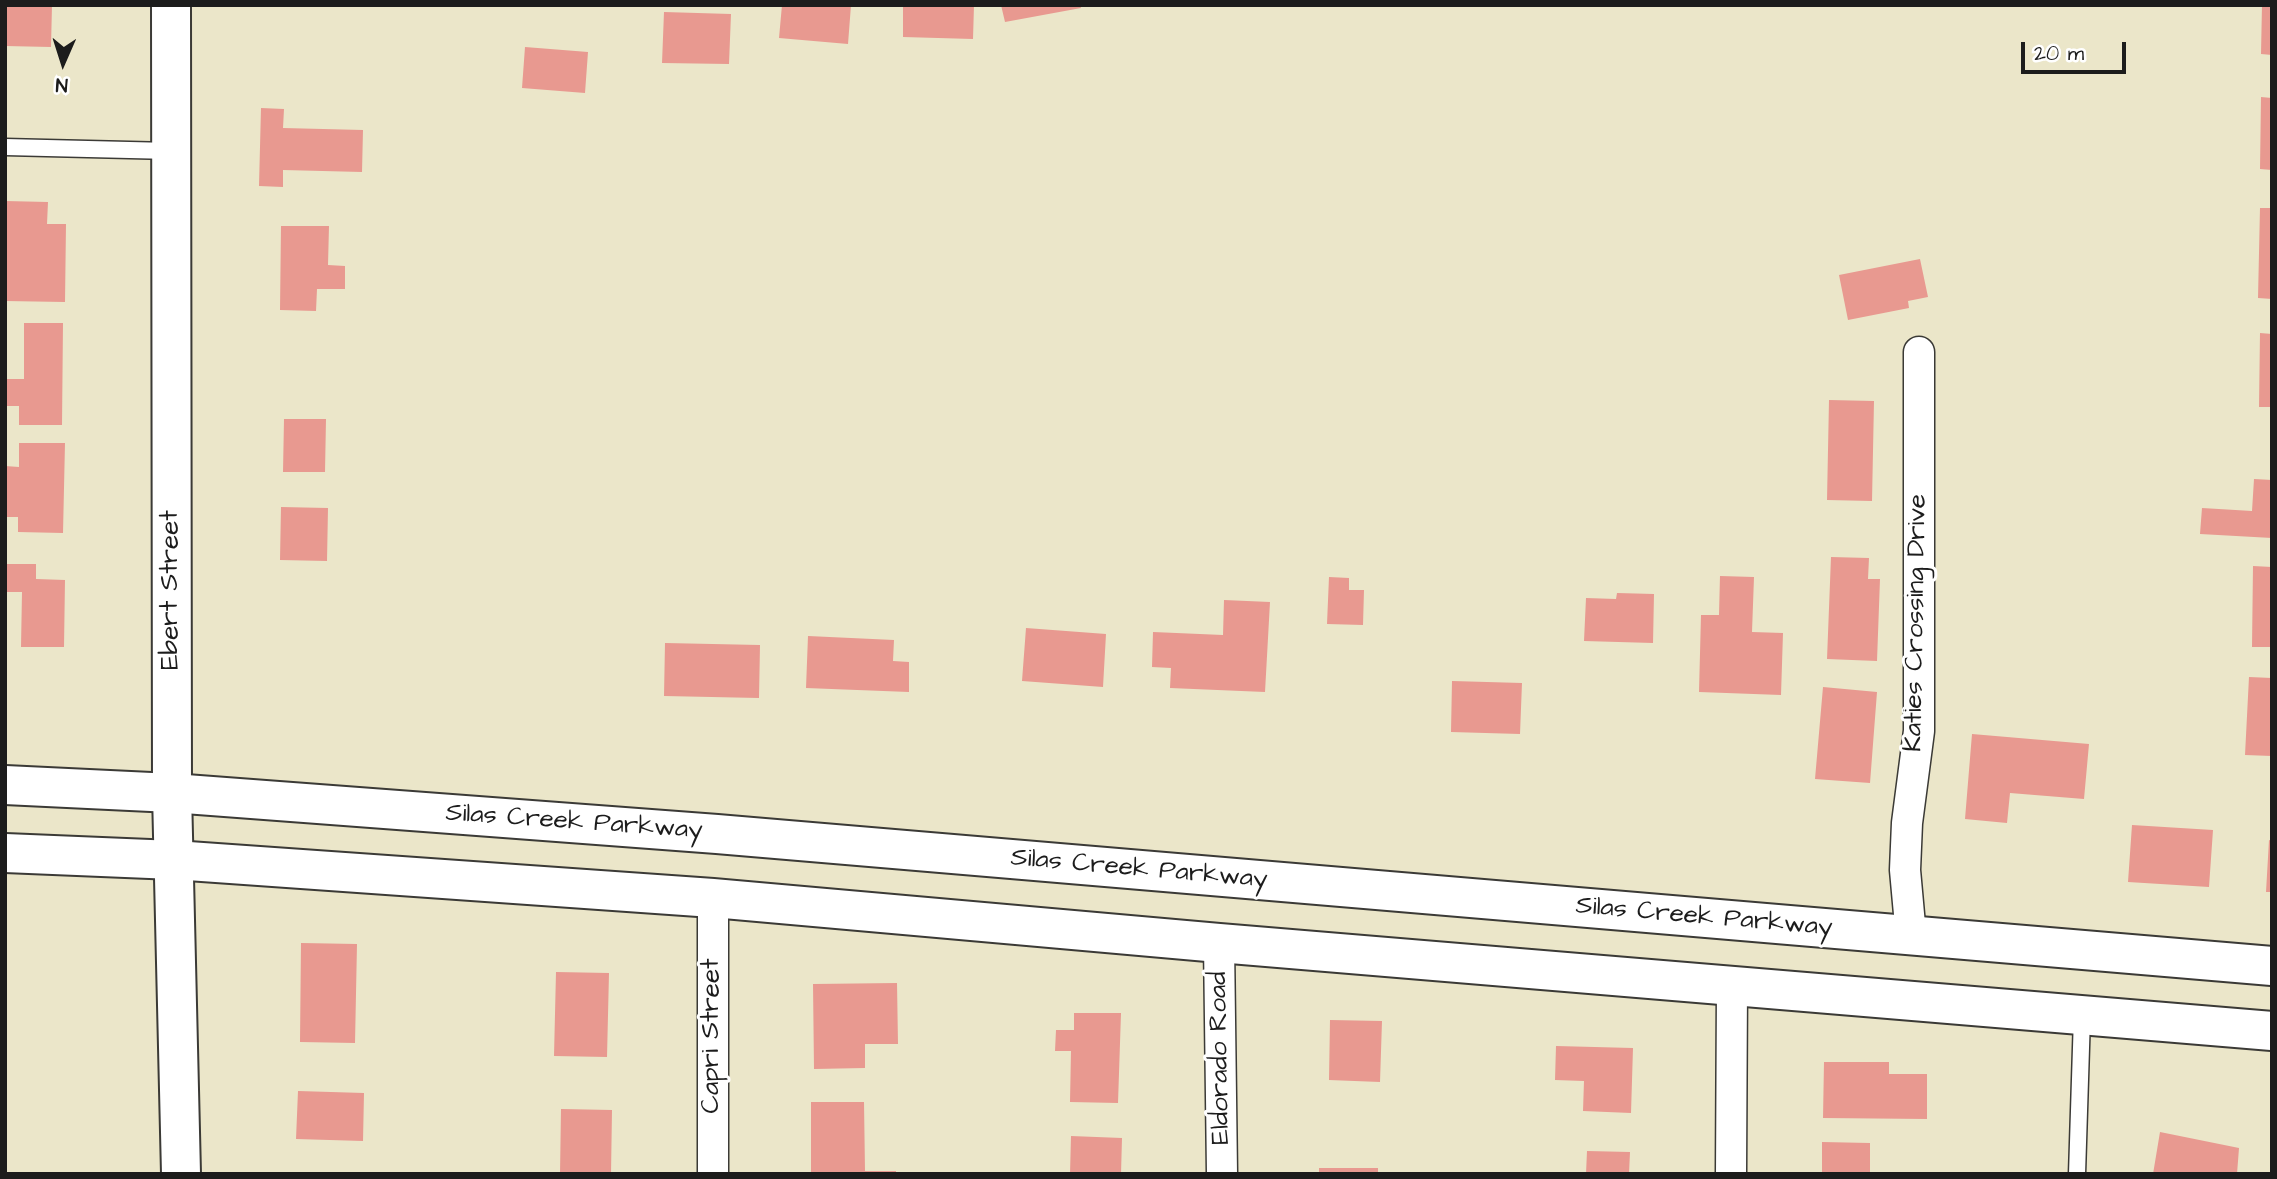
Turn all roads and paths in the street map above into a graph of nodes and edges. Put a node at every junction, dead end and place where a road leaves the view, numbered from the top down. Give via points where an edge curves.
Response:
1 (171, 5) edge
2 (5, 147) edge
3 (171, 151) junction
4 (1919, 352) dead end
5 (5, 785) edge
6 (172, 793) junction
7 (5, 853) edge
8 (174, 860) junction
9 (713, 898) junction
10 (1911, 936) junction
11 (1219, 943) junction
12 (2272, 966) edge
13 (1732, 986) junction
14 (2082, 1016) junction
15 (2269, 1036) edge
16 (181, 1174) edge
17 (713, 1174) edge
18 (1222, 1174) edge
19 (1731, 1174) edge
20 (2077, 1174) edge

1 - 3 main road, Ebert Street
2 - 3 lane
3 - 6 main road, Ebert Street
4 - 10 street, Katies Crossing Drive via 1919,731 1905,870
5 - 6 main road, Silas Creek Parkway
6 - 8 main road, Ebert Street
6 - 10 main road, Silas Creek Parkway via 717,834
7 - 8 main road
8 - 9 main road
8 - 16 main road, Ebert Street
9 - 11 main road
9 - 17 street, Capri Street
10 - 12 main road, Silas Creek Parkway
11 - 13 main road
11 - 18 street, Eldorado Road
13 - 14 main road
13 - 19 street
14 - 15 main road
14 - 20 lane

